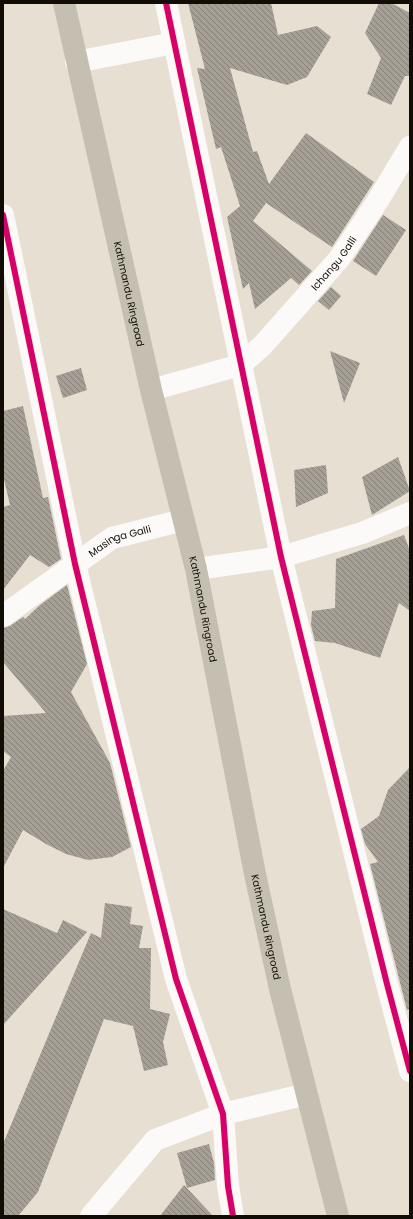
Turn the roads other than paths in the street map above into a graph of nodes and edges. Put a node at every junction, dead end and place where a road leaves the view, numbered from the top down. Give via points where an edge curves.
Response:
1 (64, 3) edge
2 (166, 3) edge
3 (174, 43) junction
4 (76, 62) junction
5 (410, 147) edge
6 (3, 215) edge
7 (240, 365) junction
8 (151, 390) junction
9 (410, 513) edge
10 (183, 520) junction
11 (281, 557) junction
12 (75, 564) junction
13 (196, 569) junction
14 (3, 616) edge
15 (410, 1071) edge
16 (307, 1094) junction
17 (223, 1114) junction
18 (92, 1216) edge
19 (233, 1216) edge
20 (338, 1216) edge

1 - 4 highway, Kathmandu Ringroad
2 - 3 street
3 - 4 street
3 - 7 street
4 - 8 highway, Kathmandu Ringroad
5 - 7 street, Ichangu Galli via 339,259 262,346
6 - 12 street
7 - 8 street
7 - 11 street
8 - 10 highway, Kathmandu Ringroad
9 - 11 street via 362,533
10 - 12 street, Masinga Galli via 112,538
10 - 13 highway, Kathmandu Ringroad
11 - 13 street
11 - 15 street
12 - 14 street, Masinga Galli
12 - 17 street via 176,979
13 - 16 highway, Kathmandu Ringroad via 257,882 280,989
16 - 17 street
16 - 20 highway, Kathmandu Ringroad
17 - 18 street via 155,1140
17 - 19 street via 228,1186

